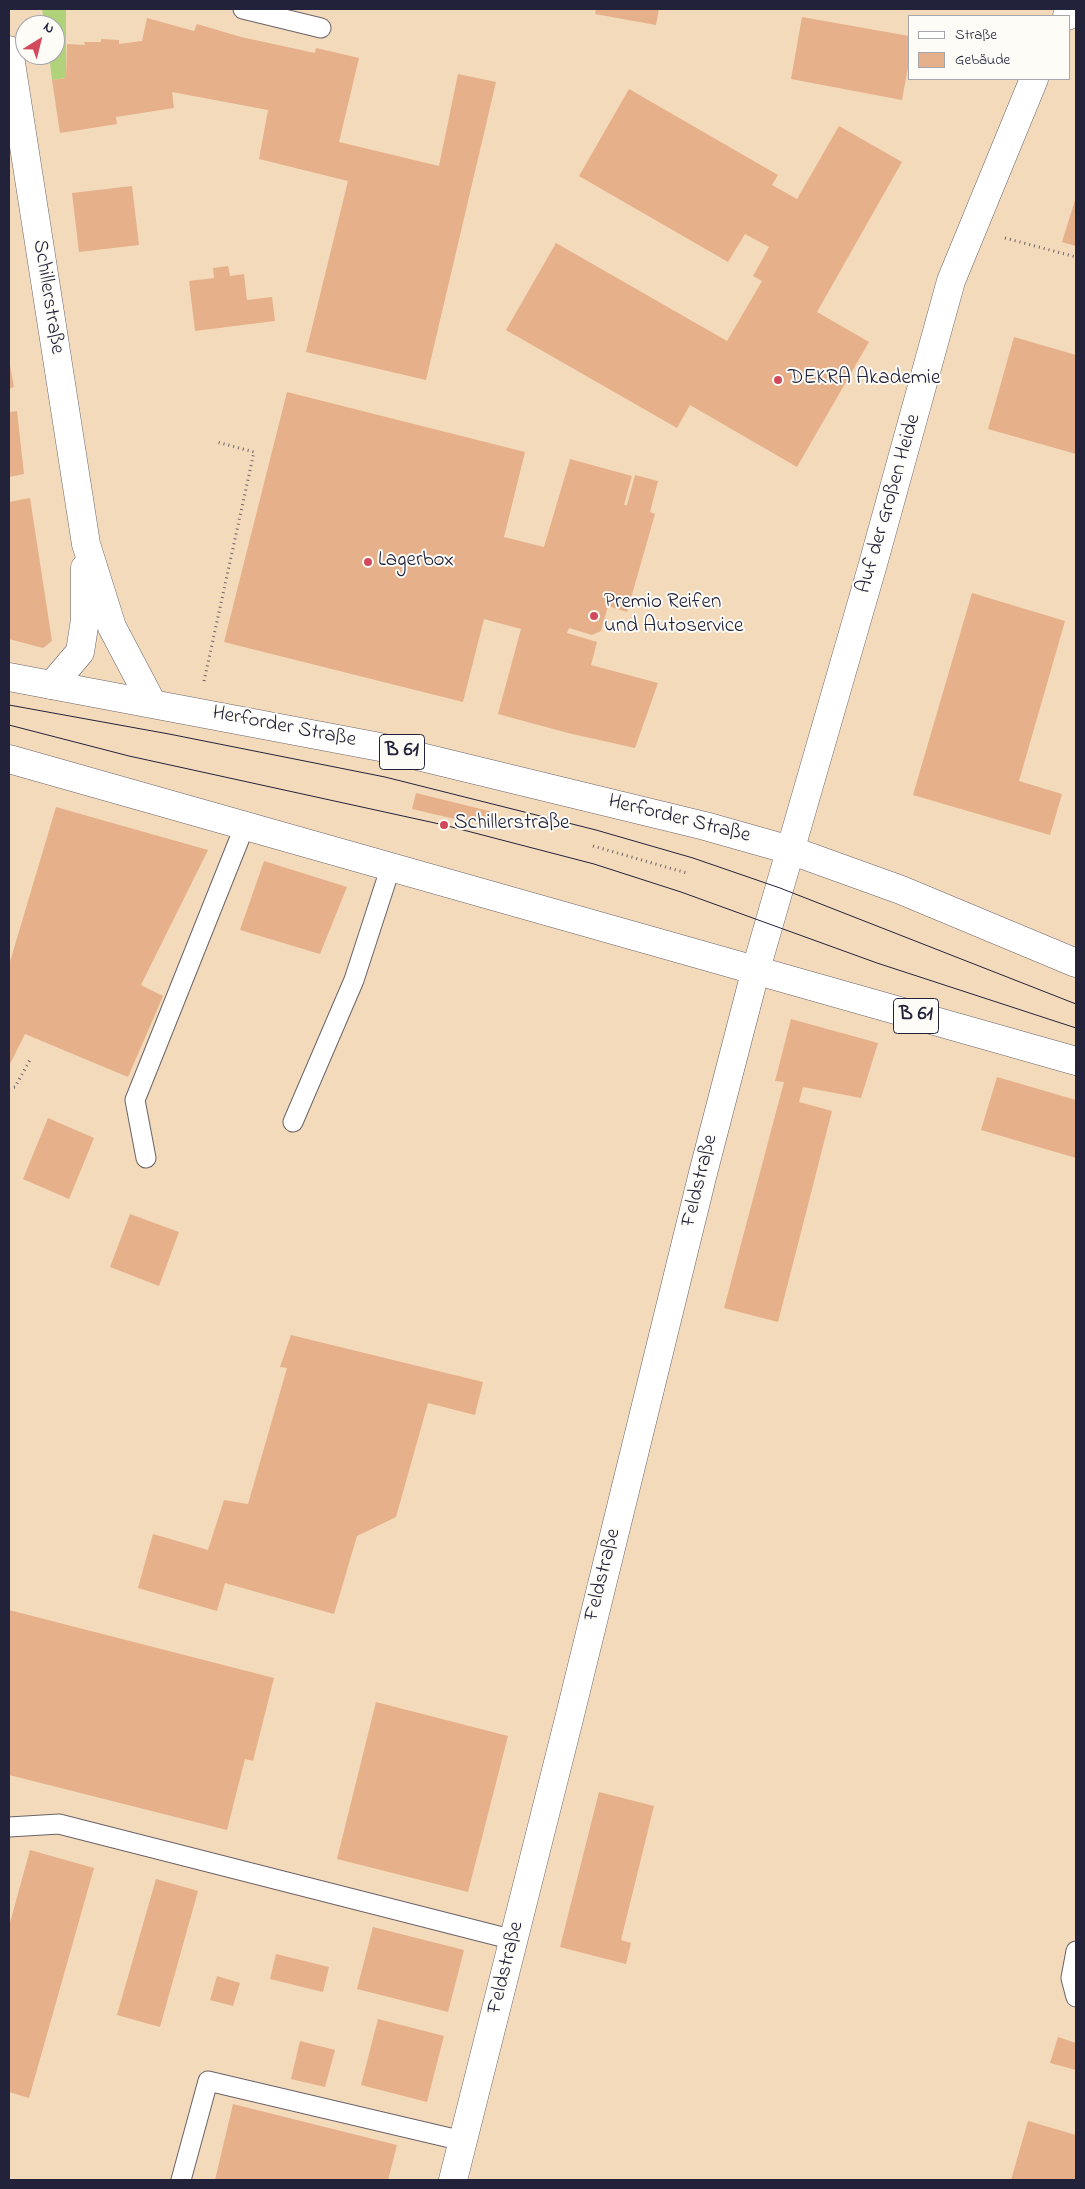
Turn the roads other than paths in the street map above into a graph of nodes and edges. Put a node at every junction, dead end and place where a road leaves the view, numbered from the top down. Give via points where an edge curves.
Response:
1 (243, 9) edge
2 (321, 28) dead end
3 (9, 50) edge
4 (1034, 80) edge
5 (86, 544) junction
6 (9, 677) edge
7 (52, 685) junction
8 (152, 703) junction
9 (9, 758) edge
10 (245, 825) junction
11 (790, 850) junction
12 (391, 866) junction
13 (1076, 963) edge
14 (756, 970) junction
15 (1076, 1061) edge
16 (293, 1122) dead end
17 (146, 1158) dead end
18 (9, 1827) edge
19 (514, 1940) junction
20 (1076, 1951) edge
21 (1076, 1997) edge
22 (463, 2141) junction
23 (181, 2180) edge
24 (453, 2180) edge

1 - 2 lane
3 - 5 street, Schillerstraße
4 - 11 street, Auf der Großen Heide via 951,281 874,564
5 - 7 street, Schillerstraße via 85,620 80,652
5 - 8 street, Schillerstraße via 112,627
6 - 7 street, Herforder Straße / B 61
7 - 8 street, Herforder Straße / B 61
8 - 11 street, Herforder Straße / B 61 via 380,747 705,826
9 - 10 street, B 61
10 - 12 street, B 61
10 - 17 lane via 135,1100
11 - 13 street, Herforder Straße / B 61 via 901,890
11 - 14 street
12 - 14 street, B 61
12 - 16 lane via 354,980
14 - 15 street, B 61
14 - 19 street, Feldstraße
18 - 19 lane via 59,1824
19 - 22 street, Feldstraße
20 - 21 lane via 1071,1978
22 - 23 lane via 208,2081
22 - 24 street, Feldstraße

